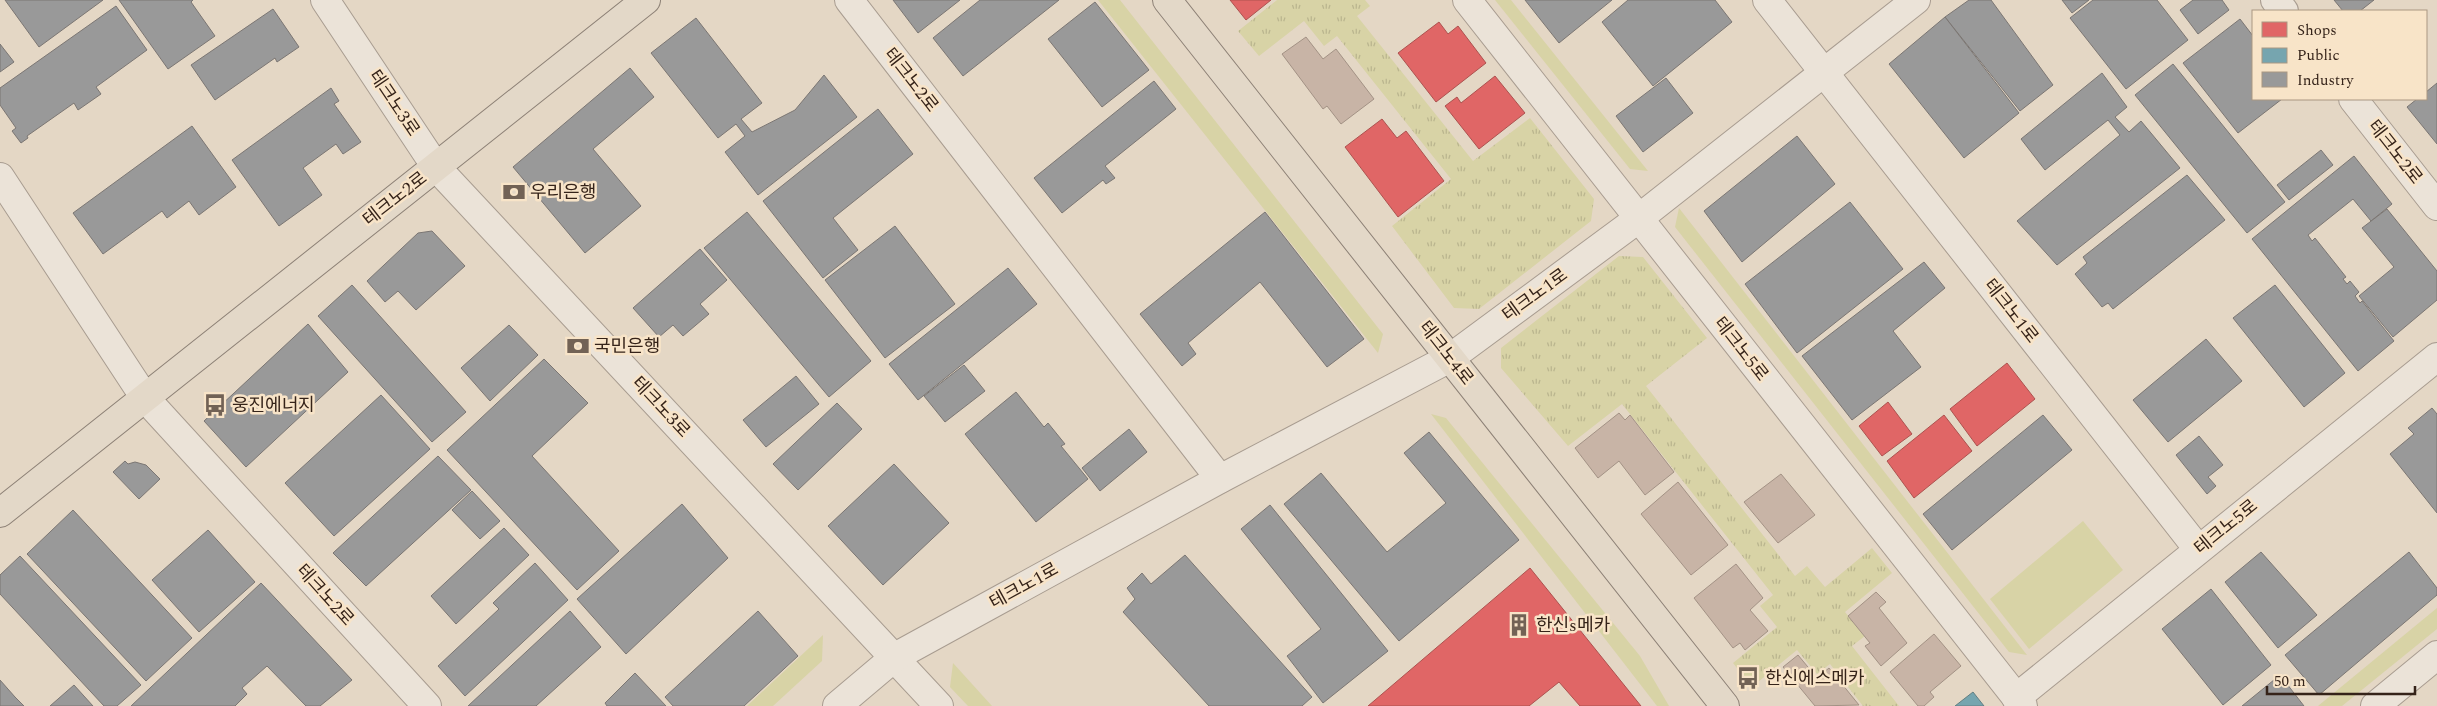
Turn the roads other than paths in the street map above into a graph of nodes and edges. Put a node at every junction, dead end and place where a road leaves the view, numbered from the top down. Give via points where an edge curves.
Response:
1 (325, 0) edge
2 (646, 0) edge
3 (849, 0) edge
4 (1167, 0) edge
5 (1467, 0) edge
6 (1767, 0) edge
7 (1916, 0) edge
8 (1824, 73) junction
9 (2354, 100) edge
10 (436, 166) junction
11 (0, 177) edge
12 (2437, 206) edge
13 (1638, 219) junction
14 (2437, 357) edge
15 (1450, 358) junction
16 (145, 398) junction
17 (1220, 479) junction
18 (0, 513) edge
19 (2198, 549) junction
20 (895, 657) junction
21 (2434, 662) edge
22 (2020, 702) edge
23 (427, 706) edge
24 (837, 706) edge
25 (939, 706) edge
26 (1725, 706) edge
27 (2375, 706) edge

1 - 10 street, 테크노3로
2 - 10 main road, 테크노2로
3 - 17 street, 테크노2로
4 - 15 main road, 테크노4로
5 - 13 street, 테크노5로
6 - 8 street, 테크노1로
7 - 8 street, 테크노1로
8 - 13 street, 테크노1로
8 - 19 street, 테크노1로
9 - 12 street, 테크노2로
10 - 16 main road, 테크노2로
10 - 20 street, 테크노3로
11 - 16 street, 테크노2로
13 - 15 street, 테크노1로
13 - 22 street, 테크노5로
14 - 19 street, 테크노5로
15 - 17 street, 테크노1로
15 - 26 main road, 테크노4로
16 - 18 main road, 테크노2로
16 - 23 street, 테크노2로
17 - 20 street, 테크노1로
19 - 22 street, 테크노5로
20 - 24 street, 테크노1로
20 - 25 street, 테크노3로
21 - 27 street

